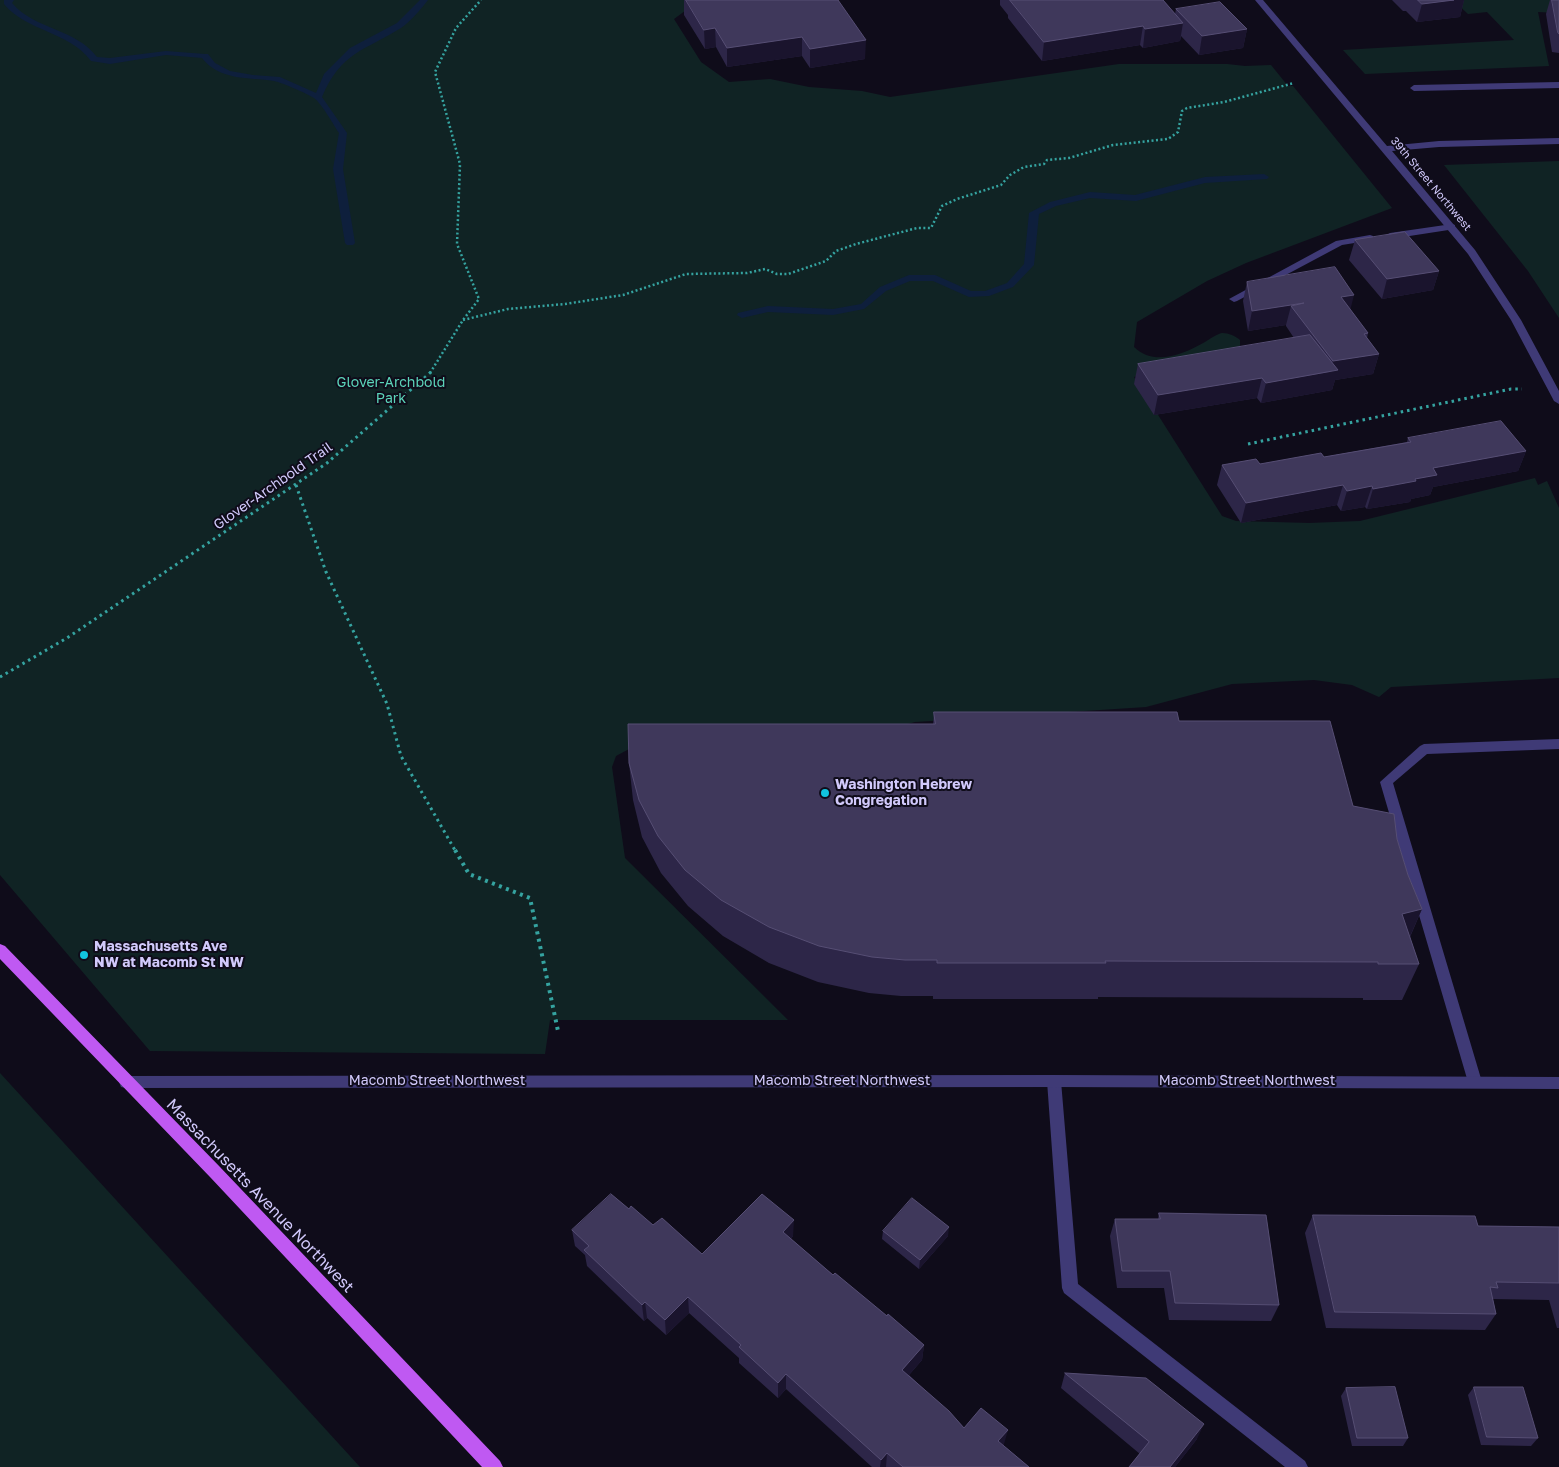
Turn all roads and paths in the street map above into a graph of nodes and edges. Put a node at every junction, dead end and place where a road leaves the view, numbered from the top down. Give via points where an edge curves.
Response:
1 (481, 0) edge
2 (1259, 0) edge
3 (1294, 83) dead end
4 (1559, 85) edge
5 (1414, 88) dead end
6 (1559, 141) edge
7 (1387, 149) junction
8 (1452, 227) junction
9 (1234, 299) dead end
10 (463, 320) junction
11 (1553, 389) junction
12 (1559, 401) edge
13 (1248, 444) dead end
14 (296, 485) junction
15 (0, 677) edge
16 (1559, 744) edge
17 (0, 950) edge
18 (558, 1030) dead end
19 (1054, 1081) junction
20 (126, 1082) junction
21 (1475, 1082) junction
22 (1559, 1083) edge
23 (494, 1467) edge
24 (1299, 1467) edge

1 - 10 path, Glover-Archbold Trail via 456,28 435,72 460,164 457,244 479,299
2 - 7 street, 39th Street Northwest
3 - 10 path via 1224,102 1190,106 1182,111 1175,137 1113,145 1024,167 1001,185 942,206 931,228 917,228 856,244 836,251 826,261 799,271 777,274 765,269 747,273 686,274 623,295 508,308
4 - 5 street
6 - 7 street via 1439,144
7 - 8 street, 39th Street Northwest
8 - 9 street via 1339,243
8 - 11 street, 39th Street Northwest via 1495,285
10 - 14 path, Glover-Archbold Trail via 430,373 327,463
11 - 12 street, 39th Street Northwest
11 - 13 path via 1511,389
14 - 15 path, Glover-Archbold Trail via 67,638
14 - 18 path via 326,572 387,704 401,756 469,874 530,898
16 - 21 street via 1424,749 1386,782
17 - 20 main road, Massachusetts Avenue Northwest
19 - 20 street, Macomb Street Northwest
19 - 21 street, Macomb Street Northwest
19 - 24 street via 1070,1288
20 - 23 main road, Massachusetts Avenue Northwest
21 - 22 street, Macomb Street Northwest

